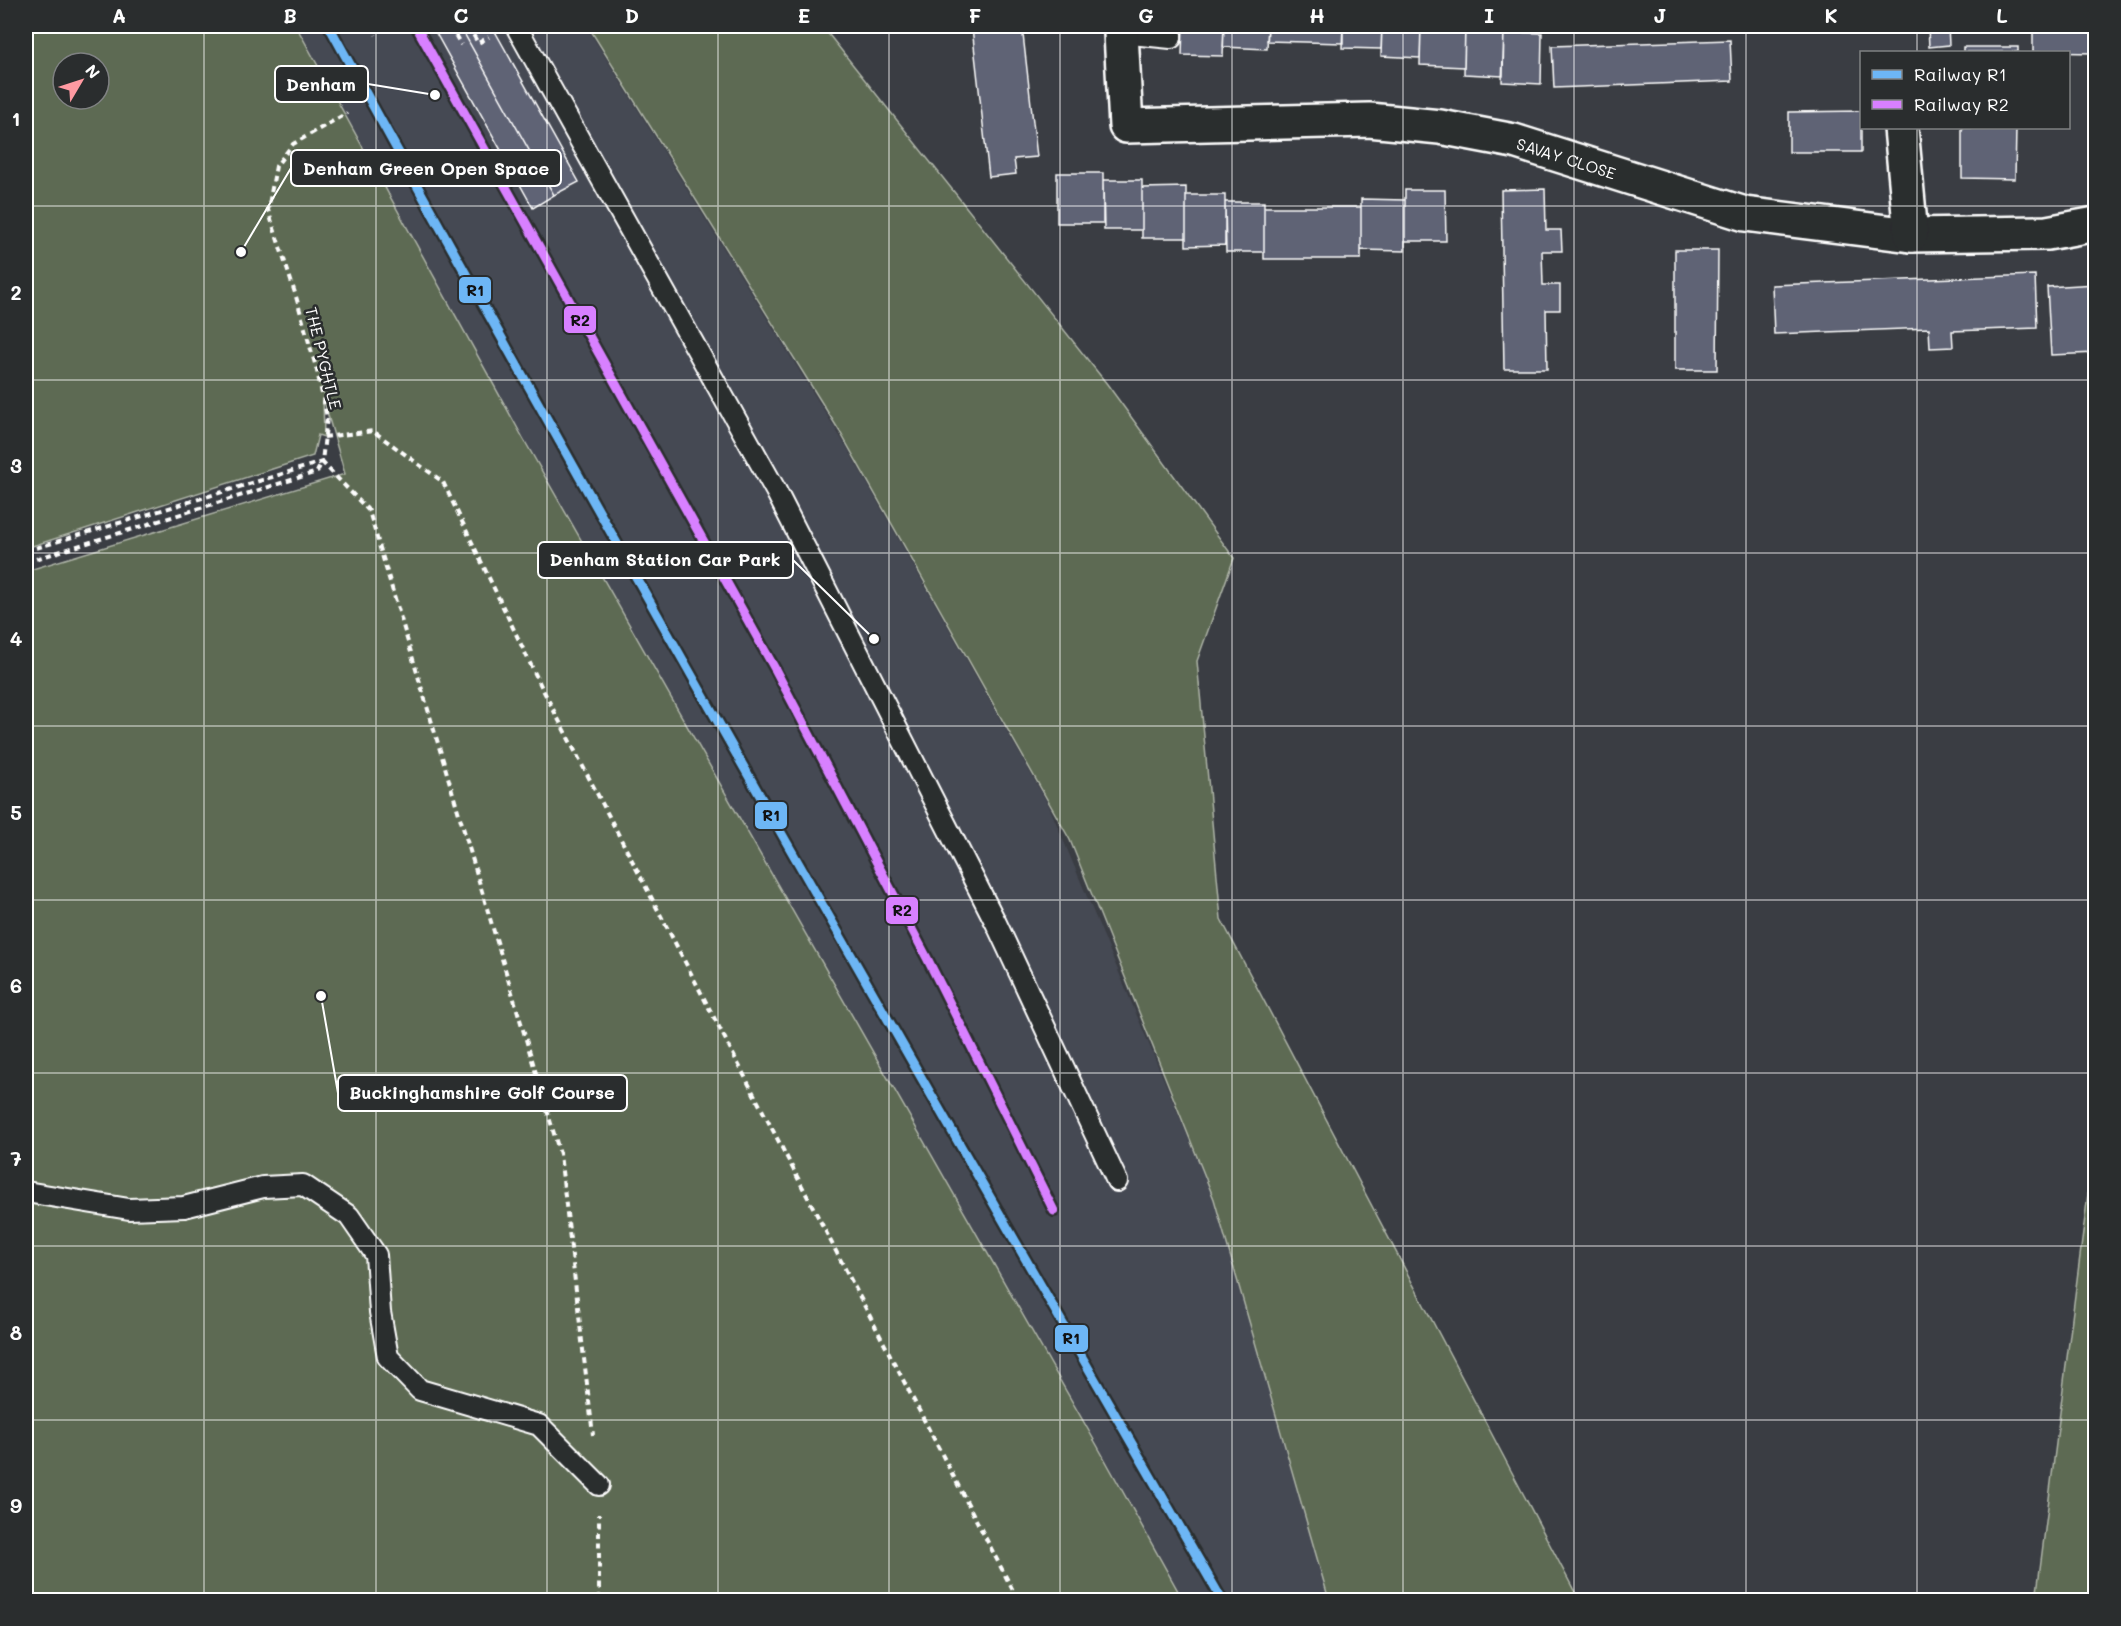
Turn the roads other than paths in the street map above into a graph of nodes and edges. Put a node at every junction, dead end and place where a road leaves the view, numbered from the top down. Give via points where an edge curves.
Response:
1 (516, 26) edge
2 (1171, 26) edge
3 (1121, 33) joint
4 (1901, 129) edge
5 (2096, 224) edge
6 (1911, 235) junction
7 (1116, 1181) dead end
8 (26, 1192) edge
9 (599, 1485) road end

1 - 7 lane via 777,491 996,923
2 - 3 lane via 1171,38
3 - 6 street, SAVAY CLOSE via 1126,126 1369,120 1440,127 1514,141 1745,214
4 - 6 street
5 - 6 street, SAVAY CLOSE via 2047,233
8 - 9 lane via 129,1209 184,1207 263,1187 303,1185 349,1216 376,1255 388,1357 420,1390 539,1425

